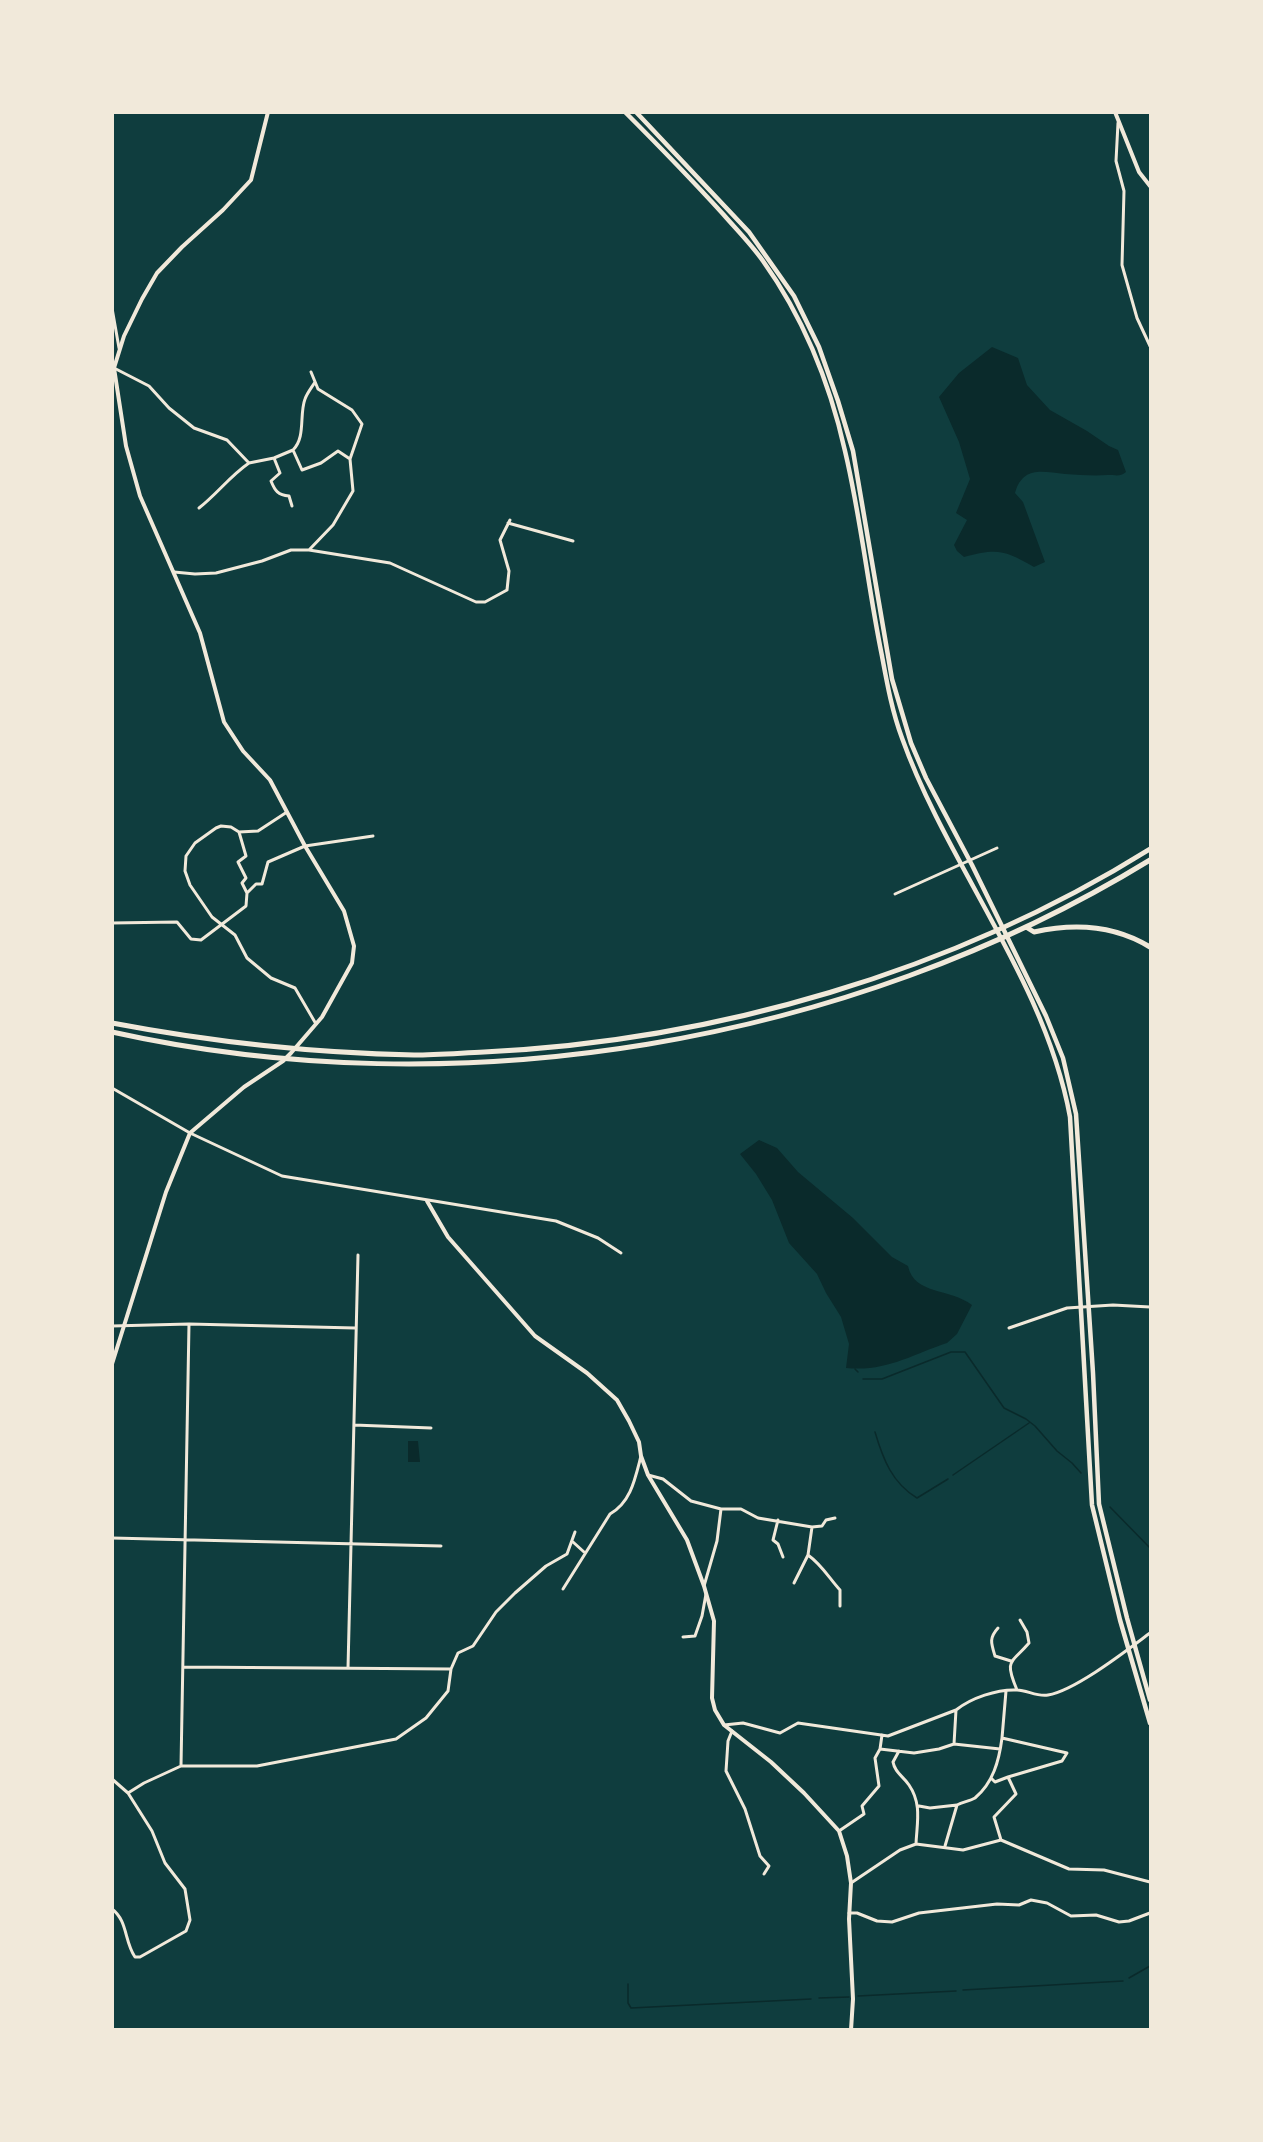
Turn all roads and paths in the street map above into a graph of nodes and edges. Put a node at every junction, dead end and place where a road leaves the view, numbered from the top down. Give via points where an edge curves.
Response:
1 (268, 112) edge
2 (625, 112) edge
3 (636, 112) edge
4 (1115, 112) edge
5 (1118, 123) junction
6 (1150, 186) edge
7 (112, 308) edge
8 (1150, 346) edge
9 (118, 348) junction
10 (113, 368) edge
11 (311, 372) dead end
12 (315, 382) junction
13 (293, 450) junction
14 (274, 458) junction
15 (350, 459) junction
16 (249, 463) junction
17 (292, 506) dead end
18 (199, 508) dead end
19 (573, 541) dead end
20 (309, 550) junction
21 (174, 572) junction
22 (287, 812) junction
23 (239, 832) junction
24 (373, 836) dead end
25 (304, 846) junction
26 (997, 848) dead end
27 (1150, 849) edge
28 (1150, 860) edge
29 (247, 894) junction
30 (895, 894) dead end
31 (112, 923) edge
32 (222, 924) junction
33 (1024, 927) junction
34 (1150, 946) edge
35 (112, 1023) edge
36 (316, 1025) junction
37 (112, 1032) edge
38 (112, 1088) edge
39 (190, 1132) junction
40 (427, 1201) junction
41 (621, 1253) dead end
42 (358, 1255) dead end
43 (1150, 1307) edge
44 (189, 1324) junction
45 (125, 1325) junction
46 (112, 1326) edge
47 (355, 1328) junction
48 (1009, 1328) dead end
49 (112, 1364) edge
50 (354, 1425) junction
51 (431, 1428) dead end
52 (641, 1456) junction
53 (648, 1475) junction
54 (721, 1509) junction
55 (835, 1518) dead end
56 (778, 1520) junction
57 (812, 1527) junction
58 (574, 1532) dead end
59 (112, 1538) edge
60 (186, 1539) junction
61 (573, 1542) junction
62 (350, 1545) junction
63 (441, 1545) dead end
64 (584, 1552) junction
65 (808, 1555) junction
66 (783, 1557) dead end
67 (794, 1583) dead end
68 (704, 1586) junction
69 (563, 1589) dead end
70 (706, 1592) junction
71 (840, 1606) dead end
72 (1020, 1620) dead end
73 (998, 1628) dead end
74 (1150, 1633) edge
75 (683, 1637) dead end
76 (1011, 1661) junction
77 (183, 1667) junction
78 (348, 1668) junction
79 (451, 1669) junction
80 (1017, 1690) junction
81 (1006, 1691) junction
82 (1150, 1700) edge
83 (956, 1710) junction
84 (1150, 1723) edge
85 (724, 1725) junction
86 (732, 1731) junction
87 (882, 1735) junction
88 (1002, 1738) junction
89 (954, 1744) junction
90 (880, 1749) junction
91 (1000, 1749) junction
92 (899, 1751) junction
93 (181, 1766) junction
94 (1008, 1777) junction
95 (990, 1778) junction
96 (112, 1779) edge
97 (128, 1793) junction
98 (957, 1805) junction
99 (919, 1806) junction
100 (839, 1831) junction
101 (1001, 1840) junction
102 (916, 1844) junction
103 (945, 1846) junction
104 (764, 1874) dead end
105 (1150, 1882) edge
106 (851, 1883) junction
107 (112, 1909) edge
108 (849, 1913) junction
109 (1150, 1913) edge
110 (851, 2030) edge

1 - 9 street via 250,180 157,273
2 - 84 highway via 689,176 762,260 812,349 846,452 879,642 901,736 919,780 1039,1018 1059,1071 1070,1117 1092,1504
3 - 82 highway via 749,232 794,296 819,347 853,451 892,679 911,742 1063,1058 1076,1114 1099,1504
4 - 5 street
5 - 6 street via 1139,172
5 - 8 street via 1116,161 1124,191 1122,265 1137,318
7 - 9 street
9 - 10 street
10 - 16 street via 149,386 194,428 227,440
10 - 21 street via 126,446 140,496
11 - 12 street
12 - 13 street via 305,399 302,427
12 - 15 street via 318,389 352,410 362,424
13 - 14 street
13 - 15 street via 302,470 338,451
14 - 16 street
14 - 17 street via 280,473 271,481 274,490 289,496
15 - 20 street via 353,491 333,525
16 - 18 street
19 - 20 street via 509,522 500,540 510,571 507,590 484,602 476,602 390,563
20 - 21 street via 291,550 216,573
21 - 22 street via 200,633 224,722 243,751 270,780
22 - 23 street via 258,831
22 - 25 street
23 - 29 street via 246,856 238,862 246,878 242,883
23 - 32 street via 220,826 195,843 186,856 184,871 190,885 212,917
24 - 25 street
25 - 29 street via 268,862 262,884 256,884
25 - 36 street via 344,910 354,946 343,983
26 - 30 street
27 - 35 highway via 1082,889 1017,920 898,969 801,1001 634,1038 549,1048 416,1055 233,1043
28 - 33 highway
29 - 32 street via 246,906
31 - 32 street via 177,922 196,941
32 - 36 street via 235,935 247,958 271,978 295,988
33 - 34 highway via 1034,932 1063,926 1097,927
33 - 37 highway via 908,976 814,1007 638,1046 534,1059 422,1064 334,1061 231,1052
36 - 39 street via 283,1061
38 - 39 street
39 - 40 street via 282,1176
39 - 45 street via 166,1192
40 - 41 street via 556,1221 598,1238
40 - 52 street via 448,1237 535,1336 587,1372 616,1400 639,1442
42 - 47 street
43 - 48 street via 1067,1308
44 - 45 street
44 - 47 street
44 - 60 street
45 - 46 street
45 - 49 street
47 - 50 street
50 - 51 street
50 - 62 street
52 - 53 street
52 - 64 street via 621,1507 610,1514
53 - 54 street via 663,1479 691,1502
53 - 68 street via 687,1540
54 - 56 street via 741,1509 758,1518
54 - 68 street
55 - 57 street
56 - 57 street
56 - 66 street via 773,1540
57 - 65 street
58 - 61 street
59 - 60 street
60 - 62 street
60 - 77 street
61 - 64 street
61 - 79 street via 567,1554 546,1566 496,1612 473,1646 458,1653
62 - 63 street
62 - 78 street
64 - 69 street
65 - 67 street
65 - 71 street via 823,1566 840,1590
68 - 70 street
70 - 75 street via 695,1636
70 - 85 street via 714,1621 712,1698
72 - 76 street via 1029,1643
73 - 76 street via 991,1637 995,1656
74 - 80 street via 1065,1688 1048,1695
76 - 80 street
77 - 78 street
77 - 93 street
78 - 79 street
79 - 93 street via 448,1691 426,1718 396,1739 257,1766
80 - 81 street
81 - 83 street via 965,1703
81 - 88 street
83 - 87 street
83 - 89 street
85 - 86 street
85 - 87 street via 743,1723 780,1733 798,1724
86 - 100 street via 771,1762
86 - 104 street via 726,1771 745,1809 760,1856 769,1866
87 - 90 street
88 - 91 street
88 - 94 street via 1067,1753 1062,1761
89 - 91 street
89 - 92 street via 939,1749
90 - 92 street
90 - 100 street via 875,1758 879,1786 862,1806 864,1814
91 - 95 street
92 - 99 street via 892,1762 894,1770 909,1784
93 - 97 street
94 - 95 street via 995,1782
94 - 101 street via 1016,1794 994,1817
95 - 98 street via 973,1800
96 - 97 street
97 - 107 street via 152,1831 165,1863 185,1889 190,1920 186,1931 135,1957 120,1915
98 - 99 street
98 - 103 street
99 - 102 street
100 - 106 street
101 - 103 street via 963,1850
101 - 105 street via 1069,1869 1104,1870
102 - 103 street
102 - 106 street via 900,1850
106 - 108 street
108 - 109 street via 892,1922 919,1913 1019,1905 1031,1900 1047,1903 1071,1916 1096,1916 1119,1922
108 - 110 street via 854,1999

